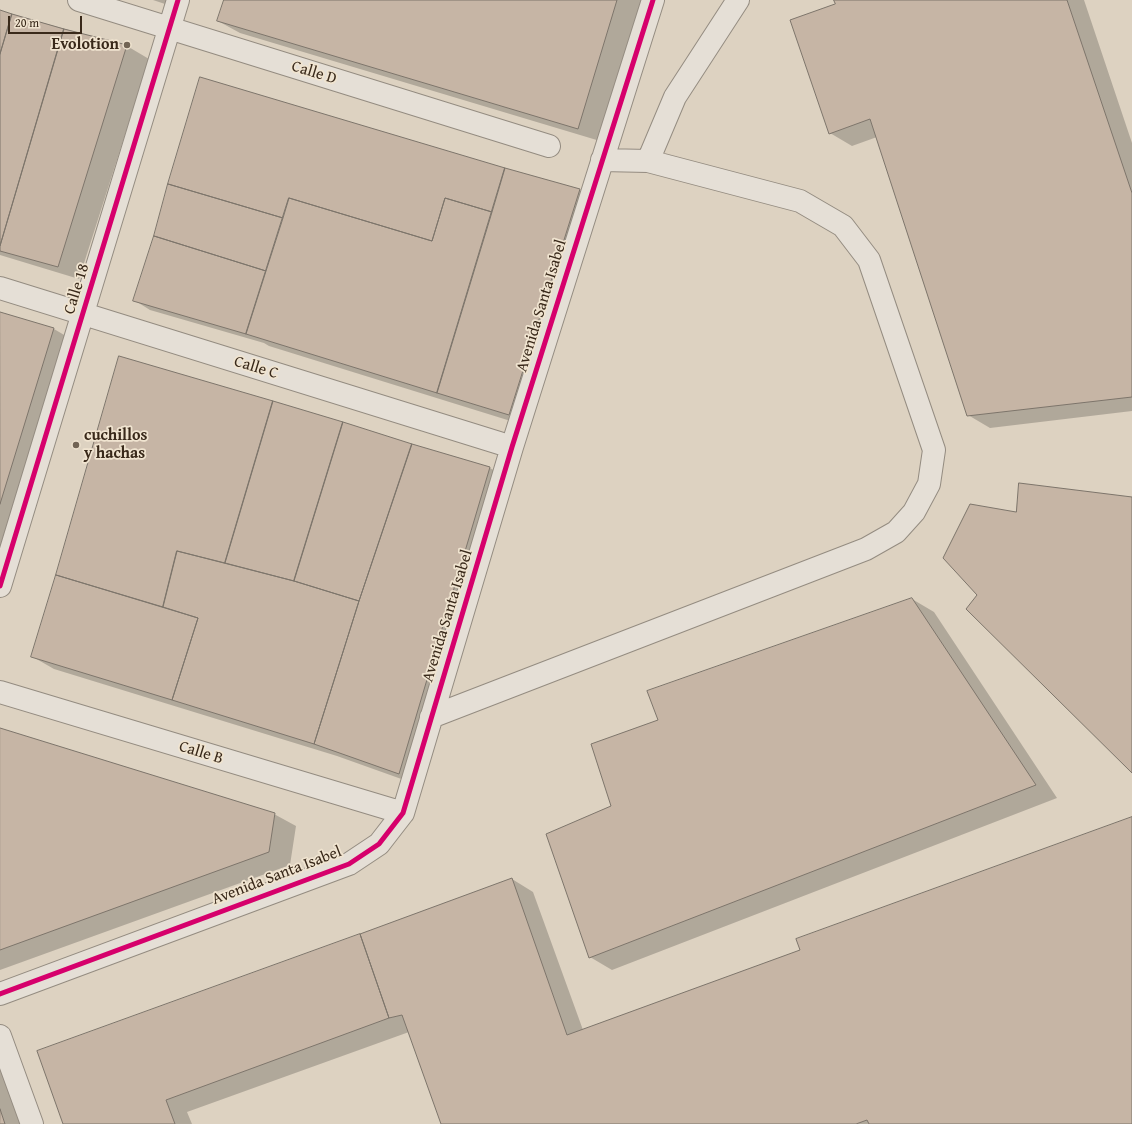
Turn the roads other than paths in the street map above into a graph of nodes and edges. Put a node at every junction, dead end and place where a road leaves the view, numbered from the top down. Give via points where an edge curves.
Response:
1 (79, 0) edge
2 (178, 0) edge
3 (653, 0) edge
4 (738, 0) edge
5 (170, 29) junction
6 (549, 146) dead end
7 (602, 160) junction
8 (648, 160) junction
9 (0, 288) edge
10 (83, 314) junction
11 (512, 447) junction
12 (0, 586) edge
13 (0, 692) edge
14 (431, 718) junction
15 (403, 813) junction
16 (0, 994) edge
17 (0, 1036) edge
18 (32, 1124) edge

1 - 5 street, Calle D
2 - 5 street, Calle 18
3 - 7 street, Avenida Santa Isabel
4 - 8 street via 675,97
5 - 6 street, Calle D
5 - 10 street, Calle 18
7 - 8 street
7 - 11 street, Avenida Santa Isabel
8 - 14 street via 800,201 843,226 869,260 930,436 934,450 930,484 914,512 896,532 866,549
9 - 10 street, Calle C
10 - 11 street, Calle C
10 - 12 street, Calle 18
11 - 14 street, Avenida Santa Isabel
13 - 15 street, Calle B
14 - 15 street, Avenida Santa Isabel
15 - 16 street, Avenida Santa Isabel via 379,844 349,864
17 - 18 street

